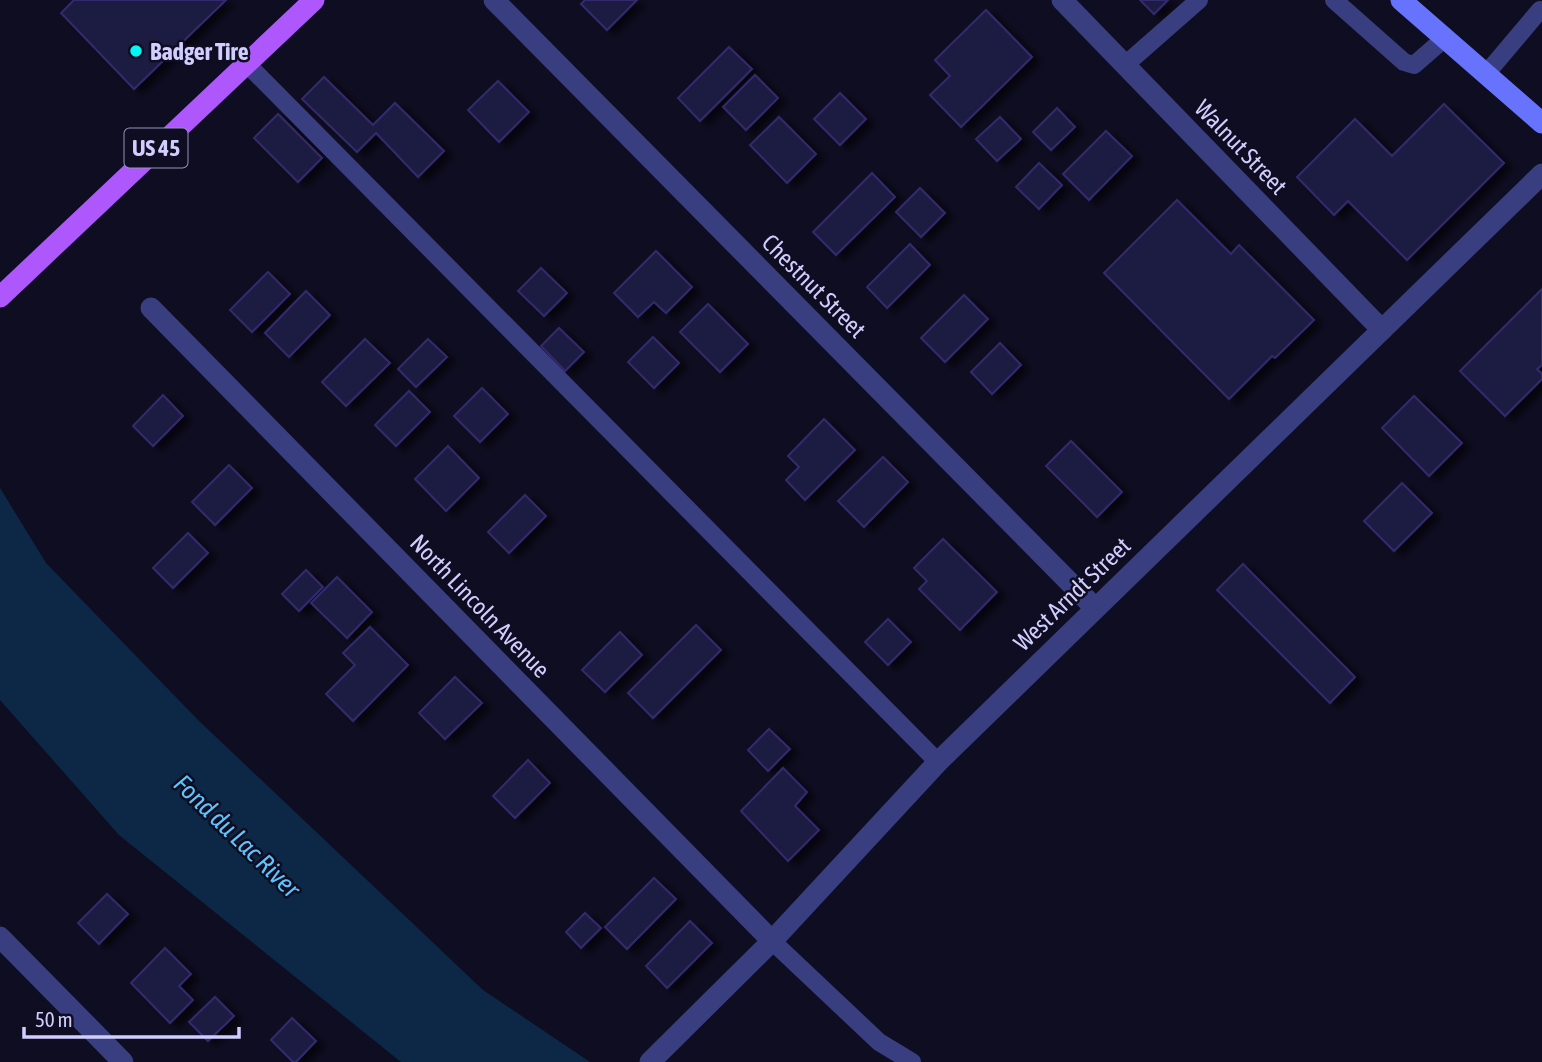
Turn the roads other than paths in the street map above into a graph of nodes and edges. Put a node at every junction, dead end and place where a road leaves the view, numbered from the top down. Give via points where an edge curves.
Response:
1 (314, 0) edge
2 (494, 0) edge
3 (1062, 0) edge
4 (1199, 0) edge
5 (1334, 0) edge
6 (1401, 0) edge
7 (1537, 7) edge
8 (1444, 38) junction
9 (247, 63) junction
10 (1125, 65) junction
11 (1486, 74) junction
12 (1542, 123) edge
13 (1542, 174) edge
14 (0, 298) edge
15 (151, 309) dead end
16 (1381, 330) junction
17 (1096, 608) junction
18 (938, 762) junction
19 (0, 937) edge
20 (772, 941) junction
21 (123, 1062) edge
22 (650, 1062) edge
23 (912, 1062) edge

1 - 9 main road, US 45
2 - 17 street, Chestnut Street
3 - 10 street, Walnut Street
4 - 10 lane
5 - 8 lane via 1404,62 1414,65
6 - 8 street
7 - 11 lane
8 - 11 street
9 - 14 main road, US 45
9 - 18 lane
10 - 16 street, Walnut Street
11 - 12 street
13 - 16 street, West Arndt Street
15 - 20 street, North Lincoln Avenue
16 - 17 street, West Arndt Street
17 - 18 street, West Arndt Street
18 - 20 street, West Arndt Street
19 - 21 street
20 - 22 street, West Arndt Street
20 - 23 lane via 879,1042

